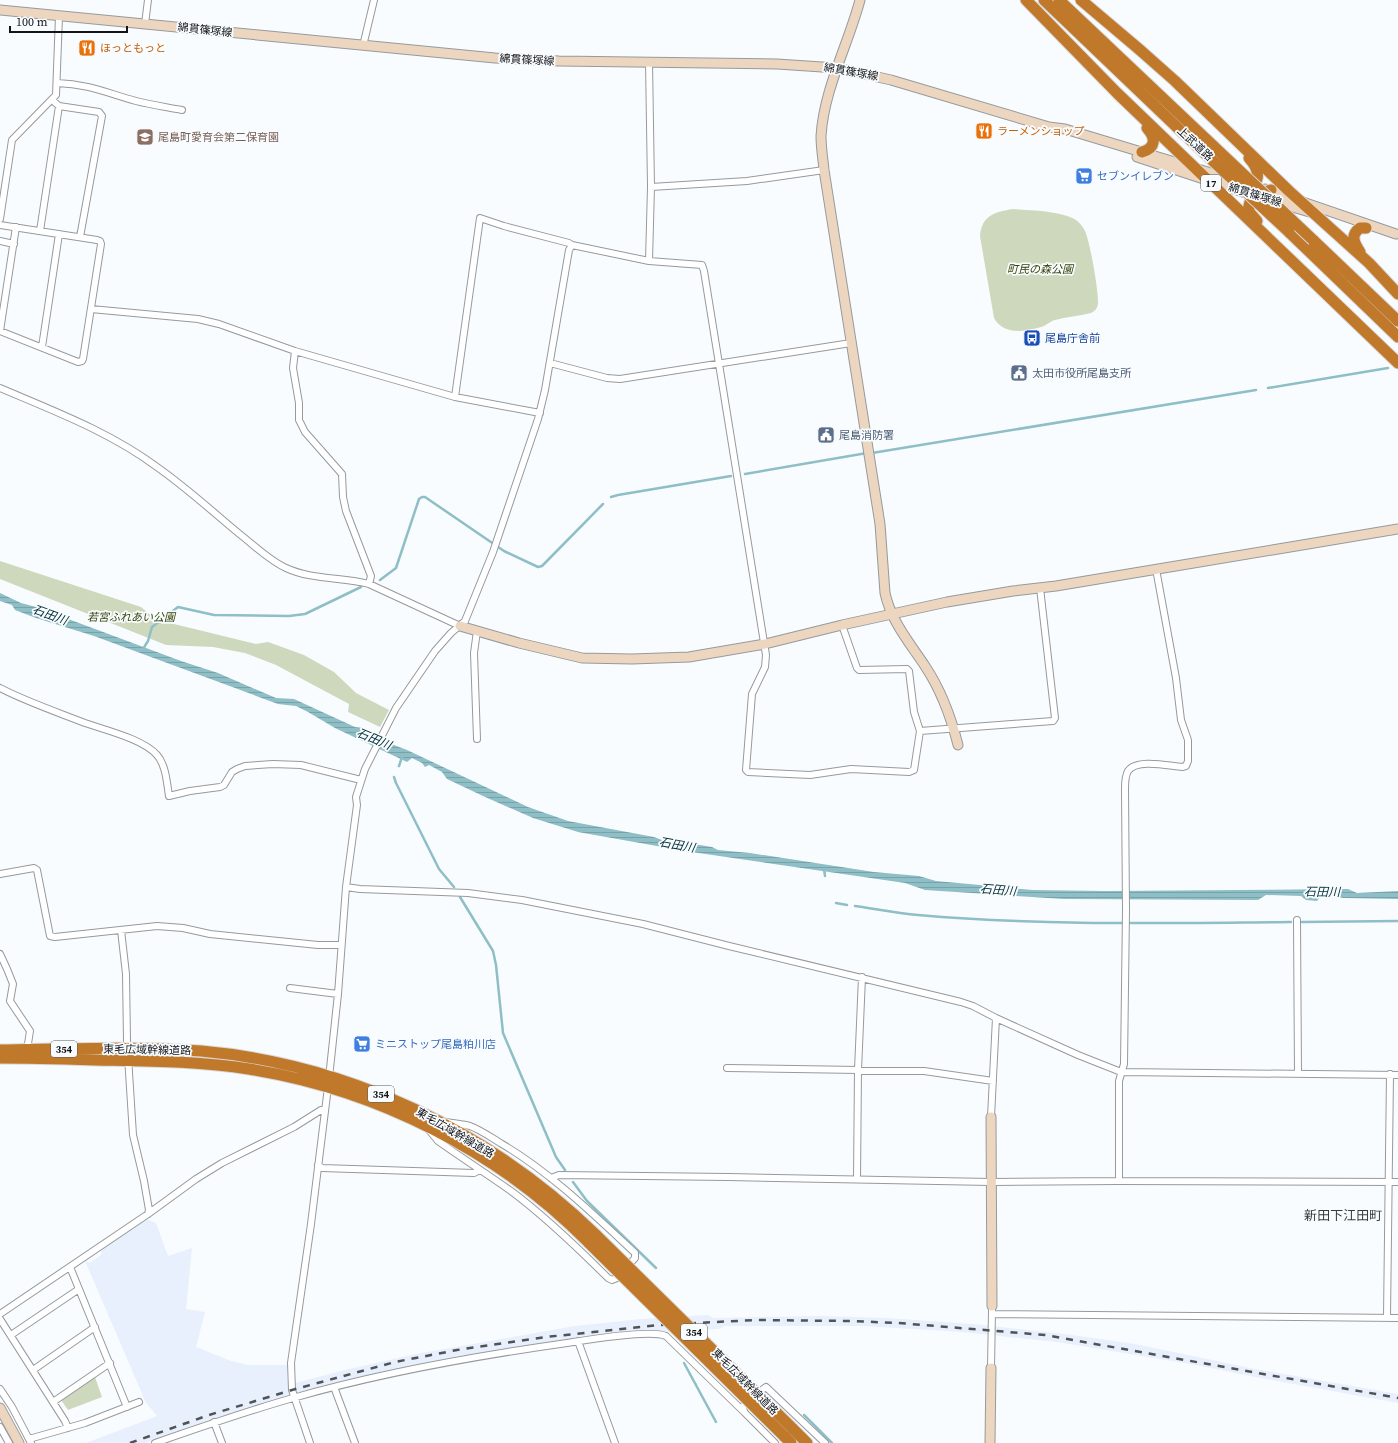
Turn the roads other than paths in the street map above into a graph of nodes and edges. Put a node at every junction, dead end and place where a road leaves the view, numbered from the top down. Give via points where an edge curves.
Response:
1 (148, 0) edge
2 (374, 0) edge
3 (860, 0) edge
4 (1026, 0) edge
5 (1044, 0) edge
6 (1059, 0) edge
7 (1081, 0) edge
8 (0, 10) edge
9 (59, 16) junction
10 (145, 24) junction
11 (364, 46) junction
12 (649, 62) junction
13 (837, 68) junction
14 (57, 83) junction
15 (1117, 93) junction
16 (52, 100) junction
17 (59, 106) junction
18 (182, 110) dead end
19 (1218, 121) junction
20 (1049, 127) junction
21 (1142, 152) junction
22 (1195, 168) junction
23 (824, 170) junction
24 (1209, 181) junction
25 (651, 187) junction
26 (1236, 190) joint
27 (1254, 190) junction
28 (1271, 190) joint
29 (1299, 200) junction
30 (1314, 213) junction
31 (0, 219) edge
32 (0, 225) edge
33 (16, 227) junction
34 (1366, 228) junction
35 (40, 231) junction
36 (59, 234) junction
37 (1397, 235) edge
38 (80, 237) junction
39 (0, 242) edge
40 (14, 244) junction
41 (1274, 244) junction
42 (572, 245) junction
43 (649, 261) junction
44 (1369, 263) junction
45 (1398, 294) edge
46 (91, 309) junction
47 (1398, 321) edge
48 (0, 331) edge
49 (1398, 338) edge
50 (851, 342) junction
51 (42, 347) junction
52 (295, 351) junction
53 (550, 363) junction
54 (1398, 363) edge
55 (720, 364) junction
56 (0, 388) edge
57 (455, 396) junction
58 (540, 413) junction
59 (1398, 529) edge
60 (1156, 569) junction
61 (369, 584) junction
62 (1040, 588) junction
63 (891, 613) junction
64 (842, 625) junction
65 (460, 626) junction
66 (477, 631) junction
67 (765, 644) junction
68 (0, 688) edge
69 (954, 728) junction
70 (920, 731) junction
71 (477, 739) dead end
72 (958, 746) dead end
73 (361, 780) junction
74 (0, 874) edge
75 (346, 887) junction
76 (1297, 920) dead end
77 (121, 930) junction
78 (342, 945) junction
79 (0, 954) edge
80 (2, 962) edge
81 (862, 977) junction
82 (290, 988) dead end
83 (338, 994) junction
84 (996, 1018) junction
85 (127, 1048) junction
86 (76, 1049) junction
87 (0, 1050) edge
88 (27, 1050) junction
89 (0, 1058) edge
90 (128, 1061) junction
91 (728, 1068) dead end
92 (858, 1070) junction
93 (1122, 1072) junction
94 (1298, 1074) junction
95 (1390, 1074) junction
96 (1398, 1074) edge
97 (329, 1081) junction
98 (994, 1081) junction
99 (325, 1110) junction
100 (991, 1117) joint
101 (438, 1121) junction
102 (428, 1127) junction
103 (318, 1165) junction
104 (480, 1170) junction
105 (551, 1178) junction
106 (857, 1180) junction
107 (1119, 1181) junction
108 (991, 1182) junction
109 (1390, 1182) junction
110 (1398, 1182) edge
111 (148, 1214) junction
112 (593, 1239) junction
113 (70, 1267) junction
114 (79, 1289) junction
115 (992, 1310) junction
116 (0, 1314) edge
117 (1387, 1317) junction
118 (1398, 1318) edge
119 (0, 1319) edge
120 (95, 1327) junction
121 (11, 1335) junction
122 (578, 1341) junction
123 (110, 1363) junction
124 (991, 1368) joint
125 (33, 1370) junction
126 (334, 1387) junction
127 (0, 1389) edge
128 (294, 1397) junction
129 (53, 1402) junction
130 (139, 1402) dead end
131 (127, 1407) junction
132 (0, 1408) edge
133 (745, 1414) junction
134 (214, 1422) junction
135 (0, 1427) edge
136 (68, 1428) junction
137 (789, 1436) edge
138 (8, 1441) edge
139 (30, 1441) edge
140 (0, 1442) edge
141 (19, 1443) edge
142 (155, 1443) edge
143 (222, 1443) edge
144 (310, 1443) edge
145 (355, 1443) edge
146 (615, 1443) edge
147 (775, 1443) edge
148 (807, 1443) edge
149 (824, 1443) edge
150 (990, 1443) edge

1 - 10 street
2 - 11 street
3 - 13 street
4 - 15 highway, 17
5 - 49 highway, 上武道路 / 17, bridge
6 - 47 highway, 上武道路 / 17, bridge
7 - 19 highway
8 - 9 street, 綿貫篠塚線
9 - 10 street, 綿貫篠塚線
9 - 14 street
10 - 11 street, 綿貫篠塚線
11 - 12 street, 綿貫篠塚線 via 525,60
12 - 13 street, 綿貫篠塚線 via 789,64
12 - 25 street
13 - 20 street, 綿貫篠塚線 via 891,80
13 - 23 street via 822,124
14 - 16 street via 56,95
14 - 18 street via 94,87 137,102
15 - 21 highway via 1153,137 1152,146
15 - 22 highway, 17
16 - 17 street
16 - 31 street via 12,140
17 - 35 street
17 - 38 street via 99,112 102,116
19 - 27 highway via 1256,166
19 - 29 highway
20 - 21 street, 綿貫篠塚線 via 1065,129
20 - 24 street, 綿貫篠塚線 via 1063,135
21 - 22 street, 綿貫篠塚線
22 - 24 highway, 17
22 - 27 street, 綿貫篠塚線
23 - 25 street via 747,181
23 - 50 street
24 - 26 street, 綿貫篠塚線
24 - 41 highway, 17
25 - 43 street
26 - 27 highway
27 - 28 highway
27 - 30 street, 綿貫篠塚線
27 - 41 highway via 1249,204 1250,212
28 - 29 street, 綿貫篠塚線
29 - 30 highway
29 - 37 street, 綿貫篠塚線
30 - 34 street, 綿貫篠塚線
30 - 44 highway
32 - 33 street
33 - 35 street
33 - 40 street
34 - 37 street, 綿貫篠塚線
34 - 44 highway via 1358,229 1353,240
35 - 36 street
36 - 38 street
36 - 51 street
38 - 46 street via 101,242
39 - 40 street
40 - 48 street
41 - 54 highway, 17
42 - 43 street
42 - 53 street via 569,250
42 - 57 street via 480,218
43 - 55 street via 703,266
44 - 45 highway
46 - 51 street via 82,361 78,362
46 - 52 street via 198,319
48 - 51 street
50 - 55 street
50 - 63 street via 880,524 885,593
52 - 57 street
52 - 61 street via 293,368 301,425 342,474 344,503 371,576
53 - 55 street via 620,379
53 - 58 street
55 - 67 street
56 - 61 street via 107,435 132,450 285,568 307,575
57 - 58 street
58 - 65 street via 494,549 465,621
59 - 60 street
60 - 62 street
60 - 93 street via 1181,720 1188,740 1188,761 1186,766 1182,767 1137,764 1127,772
61 - 65 street
62 - 63 street
62 - 69 street via 1056,718 1053,721
63 - 64 street
63 - 69 street via 933,678
64 - 67 street
64 - 70 street via 859,670 909,671 914,712
65 - 66 street
65 - 73 street via 435,651 396,708
66 - 67 street via 561,654 598,659 689,657
66 - 71 street via 474,653
67 - 70 street via 765,667 751,700 746,770 748,772 810,775 851,769 909,772 914,770
68 - 73 street via 149,748 158,756 163,768 169,796 220,788 232,772 245,766 301,765
69 - 70 street
69 - 72 street
73 - 75 street via 356,797
74 - 77 street via 34,868 36,870 50,936
75 - 78 street
75 - 81 street via 468,892 522,900 643,924
76 - 94 street
77 - 78 street via 157,926 176,927 210,934
77 - 85 street via 126,974
78 - 83 street
79 - 80 street
80 - 88 street via 13,984 10,1000 30,1031
81 - 84 street via 961,1002
81 - 92 street
82 - 83 street
83 - 97 street
84 - 93 street
84 - 98 street
85 - 86 highway, 東毛広域幹線道路 / 354
85 - 90 street
85 - 97 highway, 東毛広域幹線道路 / 354 via 201,1051 240,1056 282,1064
86 - 88 highway, 東毛広域幹線道路 / 354
86 - 90 highway via 96,1054 121,1055
87 - 88 highway, 東毛広域幹線道路 / 354
89 - 90 highway, 東毛広域幹線道路 / 354
90 - 97 highway, 東毛広域幹線道路 / 354 via 228,1066
90 - 111 street via 133,1135 144,1181
91 - 92 street
92 - 98 street via 924,1071
92 - 106 street
93 - 94 street
93 - 107 street via 1119,1081
94 - 95 street
95 - 96 street
95 - 109 street
97 - 99 street
97 - 101 highway, 東毛広域幹線道路 / 354 via 380,1094
97 - 102 highway, 東毛広域幹線道路 / 354
98 - 100 street
99 - 103 street
99 - 111 street via 222,1163
100 - 108 street
101 - 105 street via 469,1126 480,1131
101 - 112 highway, 東毛広域幹線道路 / 354 via 538,1184 555,1197
102 - 104 street via 438,1140
102 - 112 highway, 東毛広域幹線道路 / 354 via 501,1170
103 - 104 street via 322,1168 466,1172
103 - 128 street via 291,1363
104 - 105 street via 535,1210 608,1278 617,1278 635,1258 634,1253
105 - 106 street via 559,1175
106 - 108 street
107 - 108 street
107 - 109 street
108 - 115 street
109 - 110 street
109 - 117 street
111 - 113 street
112 - 137 highway, 東毛広域幹線道路 / 354, bridge
113 - 114 street
113 - 116 street
114 - 120 street
114 - 121 street
115 - 117 street
115 - 124 street
117 - 118 street
119 - 121 street
120 - 123 street
120 - 125 street
121 - 125 street
122 - 126 street via 454,1360
122 - 133 street via 619,1336 666,1336
122 - 146 street
123 - 129 street
123 - 131 street
124 - 150 street
125 - 129 street
126 - 128 street
126 - 145 street
127 - 139 street
128 - 134 street
128 - 144 street
129 - 136 street
130 - 131 street
131 - 136 street
132 - 141 street
133 - 147 street
133 - 149 street via 743,1406 746,1402 766,1387
134 - 142 street
134 - 143 street
135 - 138 street
136 - 139 street
137 - 148 highway, 東毛広域幹線道路 / 354
138 - 140 street

